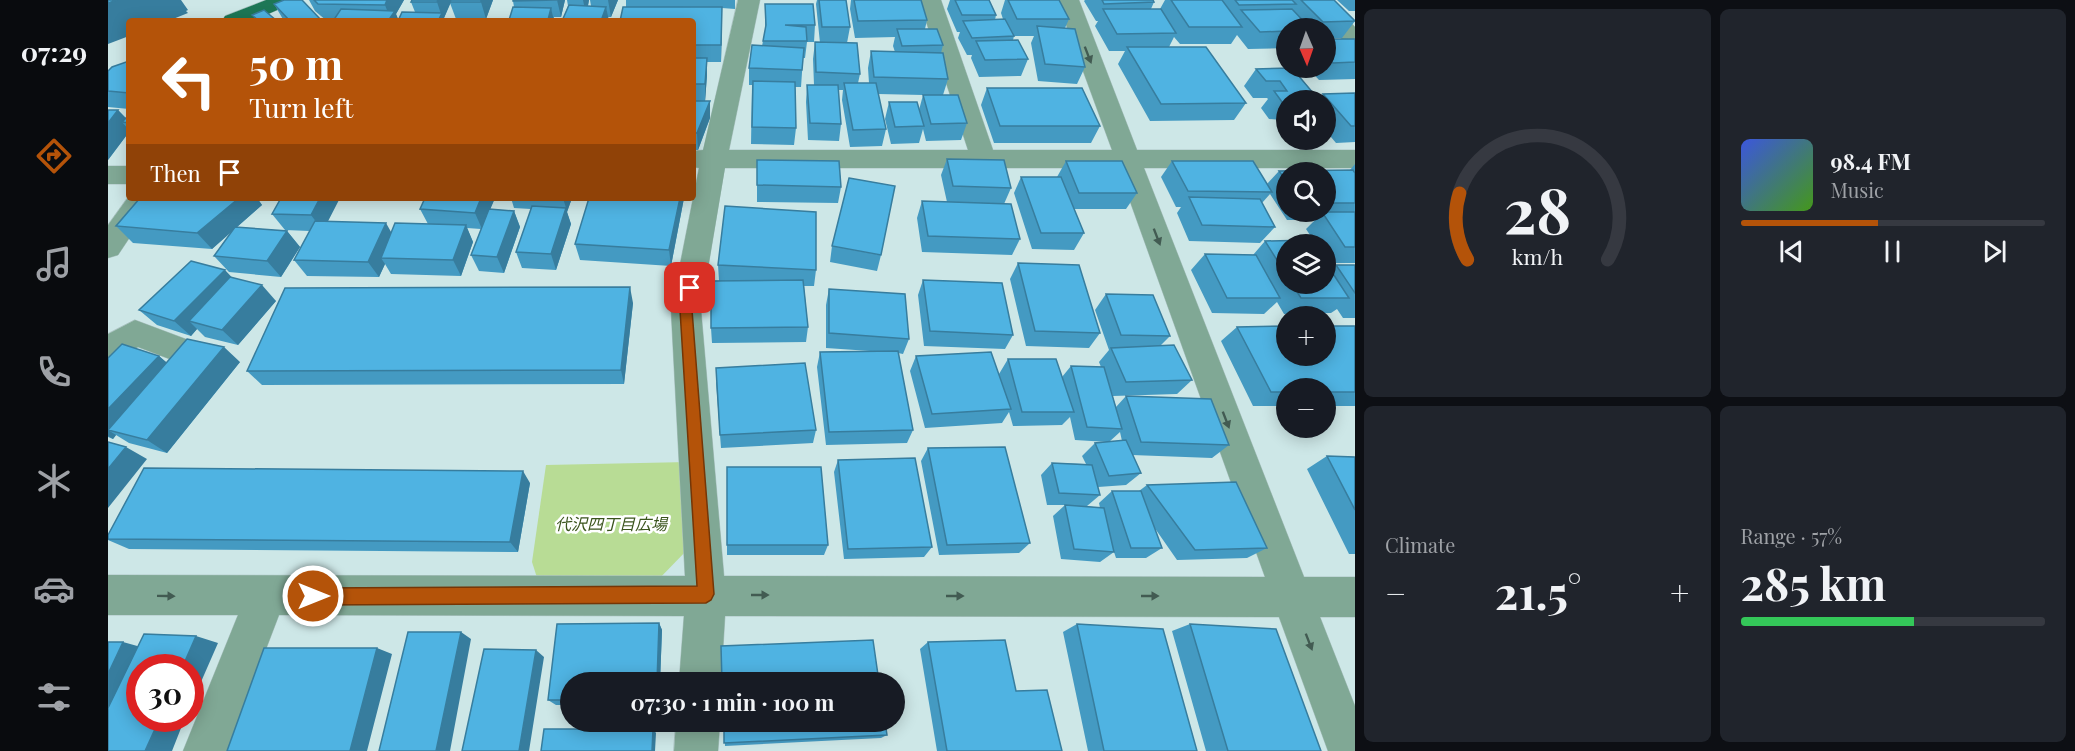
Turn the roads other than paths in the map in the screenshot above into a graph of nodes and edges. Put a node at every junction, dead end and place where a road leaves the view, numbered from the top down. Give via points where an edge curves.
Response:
1 (284, 0) edge
2 (749, 0) edge
3 (930, 0) edge
4 (1068, 0) edge
5 (1318, 0) edge
6 (240, 18) edge
7 (1355, 40) edge
8 (983, 158) junction
9 (1127, 158) junction
10 (704, 159) edge
11 (1355, 159) edge
12 (108, 175) edge
13 (126, 175) edge
14 (140, 201) edge
15 (108, 247) edge
16 (108, 347) edge
17 (180, 350) edge
18 (706, 594) junction
19 (108, 595) edge
20 (266, 596) junction
21 (1292, 597) junction
22 (1355, 597) edge
23 (701, 672) edge
24 (697, 732) edge
25 (205, 751) edge
26 (696, 751) edge
27 (1350, 751) edge

1 - 6 main road
2 - 10 street
3 - 8 street
4 -> 9 street
5 - 7 street
8 - 9 street
8 - 10 street
9 - 11 street
9 -> 21 street
10 - 18 street via 686,310
12 - 13 street
14 - 15 street
16 - 17 street via 135,333
18 - 20 street
18 -> 21 street
18 - 23 street
19 -> 20 street
20 - 25 street
21 - 22 street
21 -> 27 street
24 - 26 street

